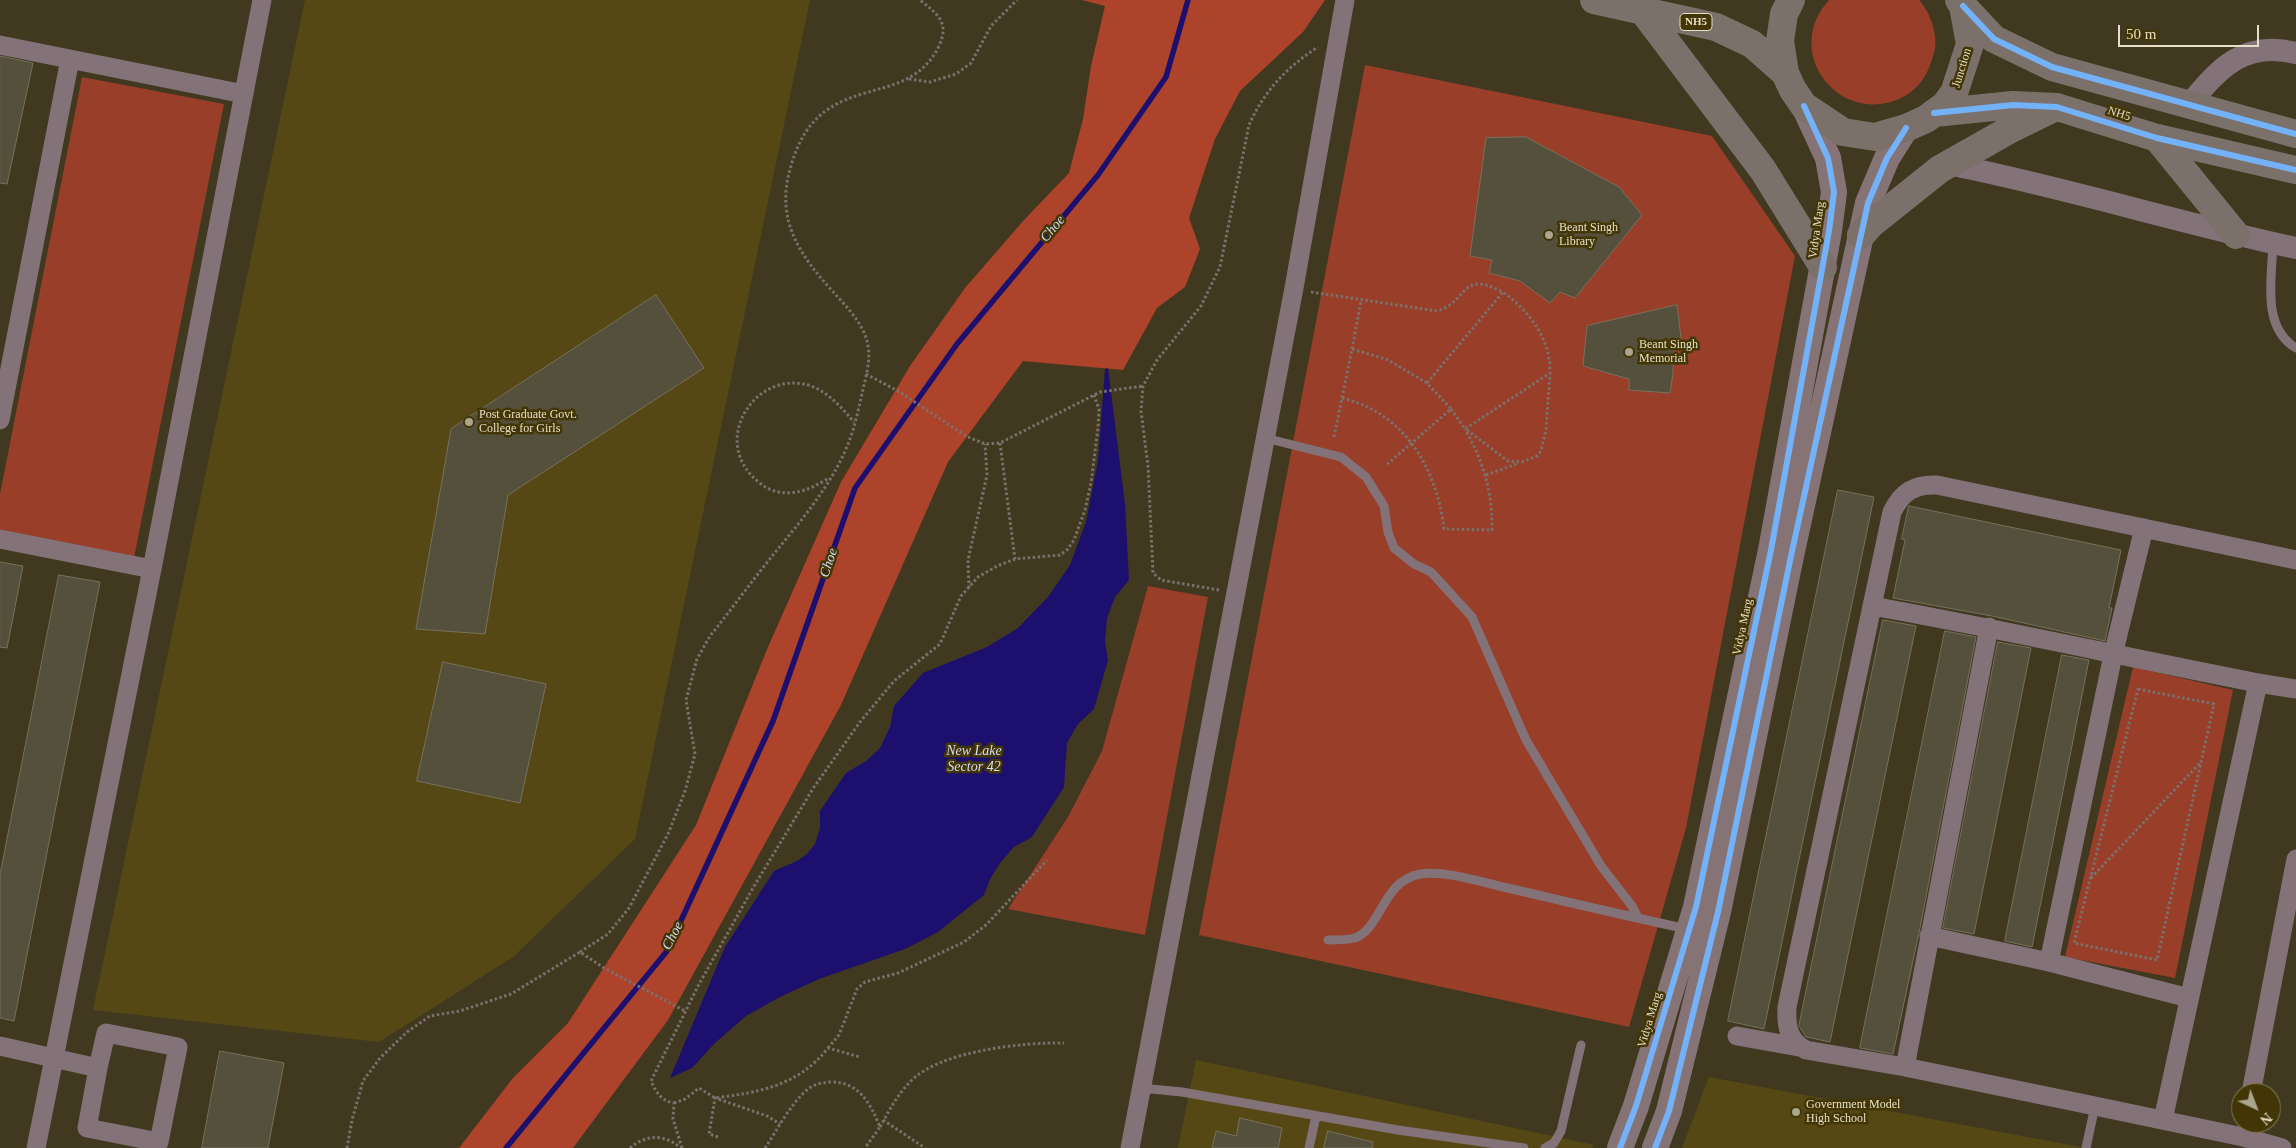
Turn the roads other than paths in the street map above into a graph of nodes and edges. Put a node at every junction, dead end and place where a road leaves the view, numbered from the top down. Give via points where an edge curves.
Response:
1 (262, 0) edge
2 (1345, 0) edge
3 (1594, 0) edge
4 (1791, 0) edge
5 (1961, 3) edge
6 (1643, 11) junction
7 (0, 45) edge
8 (2296, 53) edge
9 (70, 59) junction
10 (1785, 73) junction
11 (244, 94) junction
12 (2189, 105) junction
13 (1804, 106) junction
14 (2057, 107) junction
15 (1934, 113) junction
16 (1906, 128) junction
17 (2296, 134) edge
18 (2158, 138) junction
19 (1948, 164) junction
20 (2296, 170) edge
21 (1861, 235) junction
22 (2236, 235) junction
23 (2273, 243) junction
24 (2296, 248) edge
25 (1823, 267) junction
26 (2296, 348) edge
27 (0, 420) edge
28 (1265, 438) junction
29 (2144, 528) junction
30 (0, 539) edge
31 (2296, 560) edge
32 (152, 568) junction
33 (1872, 606) junction
34 (1989, 627) junction
35 (2114, 655) junction
36 (2258, 683) junction
37 (2296, 689) edge
38 (2296, 859) edge
39 (1638, 918) junction
40 (1689, 930) junction
41 (1929, 936) junction
42 (1328, 940) dead end
43 (2049, 962) junction
44 (2189, 998) junction
45 (1737, 1036) dead end
46 (1581, 1045) dead end
47 (0, 1046) edge
48 (1799, 1047) junction
49 (54, 1057) junction
50 (98, 1068) junction
51 (1905, 1068) junction
52 (2253, 1083) edge
53 (1141, 1088) junction
54 (2095, 1106) junction
55 (1316, 1116) junction
56 (2162, 1120) junction
57 (2231, 1128) edge
58 (2250, 1133) edge
59 (36, 1148) edge
60 (1130, 1148) edge
61 (1309, 1148) edge
62 (1524, 1148) edge
63 (1545, 1148) edge
64 (1620, 1148) edge
65 (1656, 1148) edge
66 (2086, 1148) edge
67 (2282, 1148) edge

1 - 11 street
2 - 28 street
3 - 6 highway, NH5 / NH5
4 - 10 highway, Junction / NH5 via 1784,14 1780,41
5 - 12 highway, NH5 via 1994,39 2052,67
5 - 15 highway, Junction / NH5 via 1970,44 1954,93
6 - 10 highway, NH5 / NH5 via 1716,27 1752,44
6 - 25 highway via 1763,170
7 - 9 street
8 - 12 street via 2258,51 2233,59 2211,78
9 - 11 street
9 - 27 street
10 - 13 highway, Junction / NH5
11 - 32 street
12 - 17 highway, NH5
13 - 16 highway, Junction / NH5 via 1843,132 1875,137
13 - 25 main road, Vidya Marg via 1828,158 1834,192
14 - 15 highway, NH5 / NH5 via 2013,105
14 - 18 highway, NH5 / NH5
14 - 19 highway
15 - 16 highway, Junction / NH5
16 - 21 main road via 1887,158 1868,204
18 - 20 highway, NH5 / NH5
18 - 22 highway
19 - 21 highway
19 - 22 street
21 - 65 main road via 1718,912 1669,1111
22 - 23 street
23 - 24 street
23 - 26 lane via 2271,313 2278,332
25 - 40 main road, Vidya Marg via 1771,550
28 - 39 lane via 1342,456 1366,476 1384,506 1394,548 1414,564 1431,572 1472,617 1526,740 1601,866
28 - 53 street
29 - 31 street
29 - 33 street via 1937,485 1917,486 1902,495 1892,512
29 - 35 street
30 - 32 street
32 - 49 street
33 - 34 street
33 - 48 street via 1787,1007 1788,1029
34 - 35 street
34 - 41 street
35 - 36 street
35 - 43 street
36 - 37 street
36 - 44 street
38 - 52 street
39 - 40 lane
39 - 42 lane via 1446,875 1422,874 1407,878 1396,887 1364,932 1354,938
40 - 64 main road, Vidya Marg via 1636,1106
41 - 43 street
41 - 51 street
43 - 44 street
44 - 56 street
45 - 48 street
46 - 63 lane via 1561,1132 1554,1143
47 - 49 street
48 - 51 street via 1825,1055
49 - 50 street
49 - 59 street
50 - 50 street via 106,1033 178,1047 159,1142 87,1128
51 - 54 street
53 - 55 lane via 1182,1092
53 - 60 street
54 - 56 street
54 - 66 lane
55 - 61 lane
55 - 62 lane
56 - 57 street
58 - 67 street

